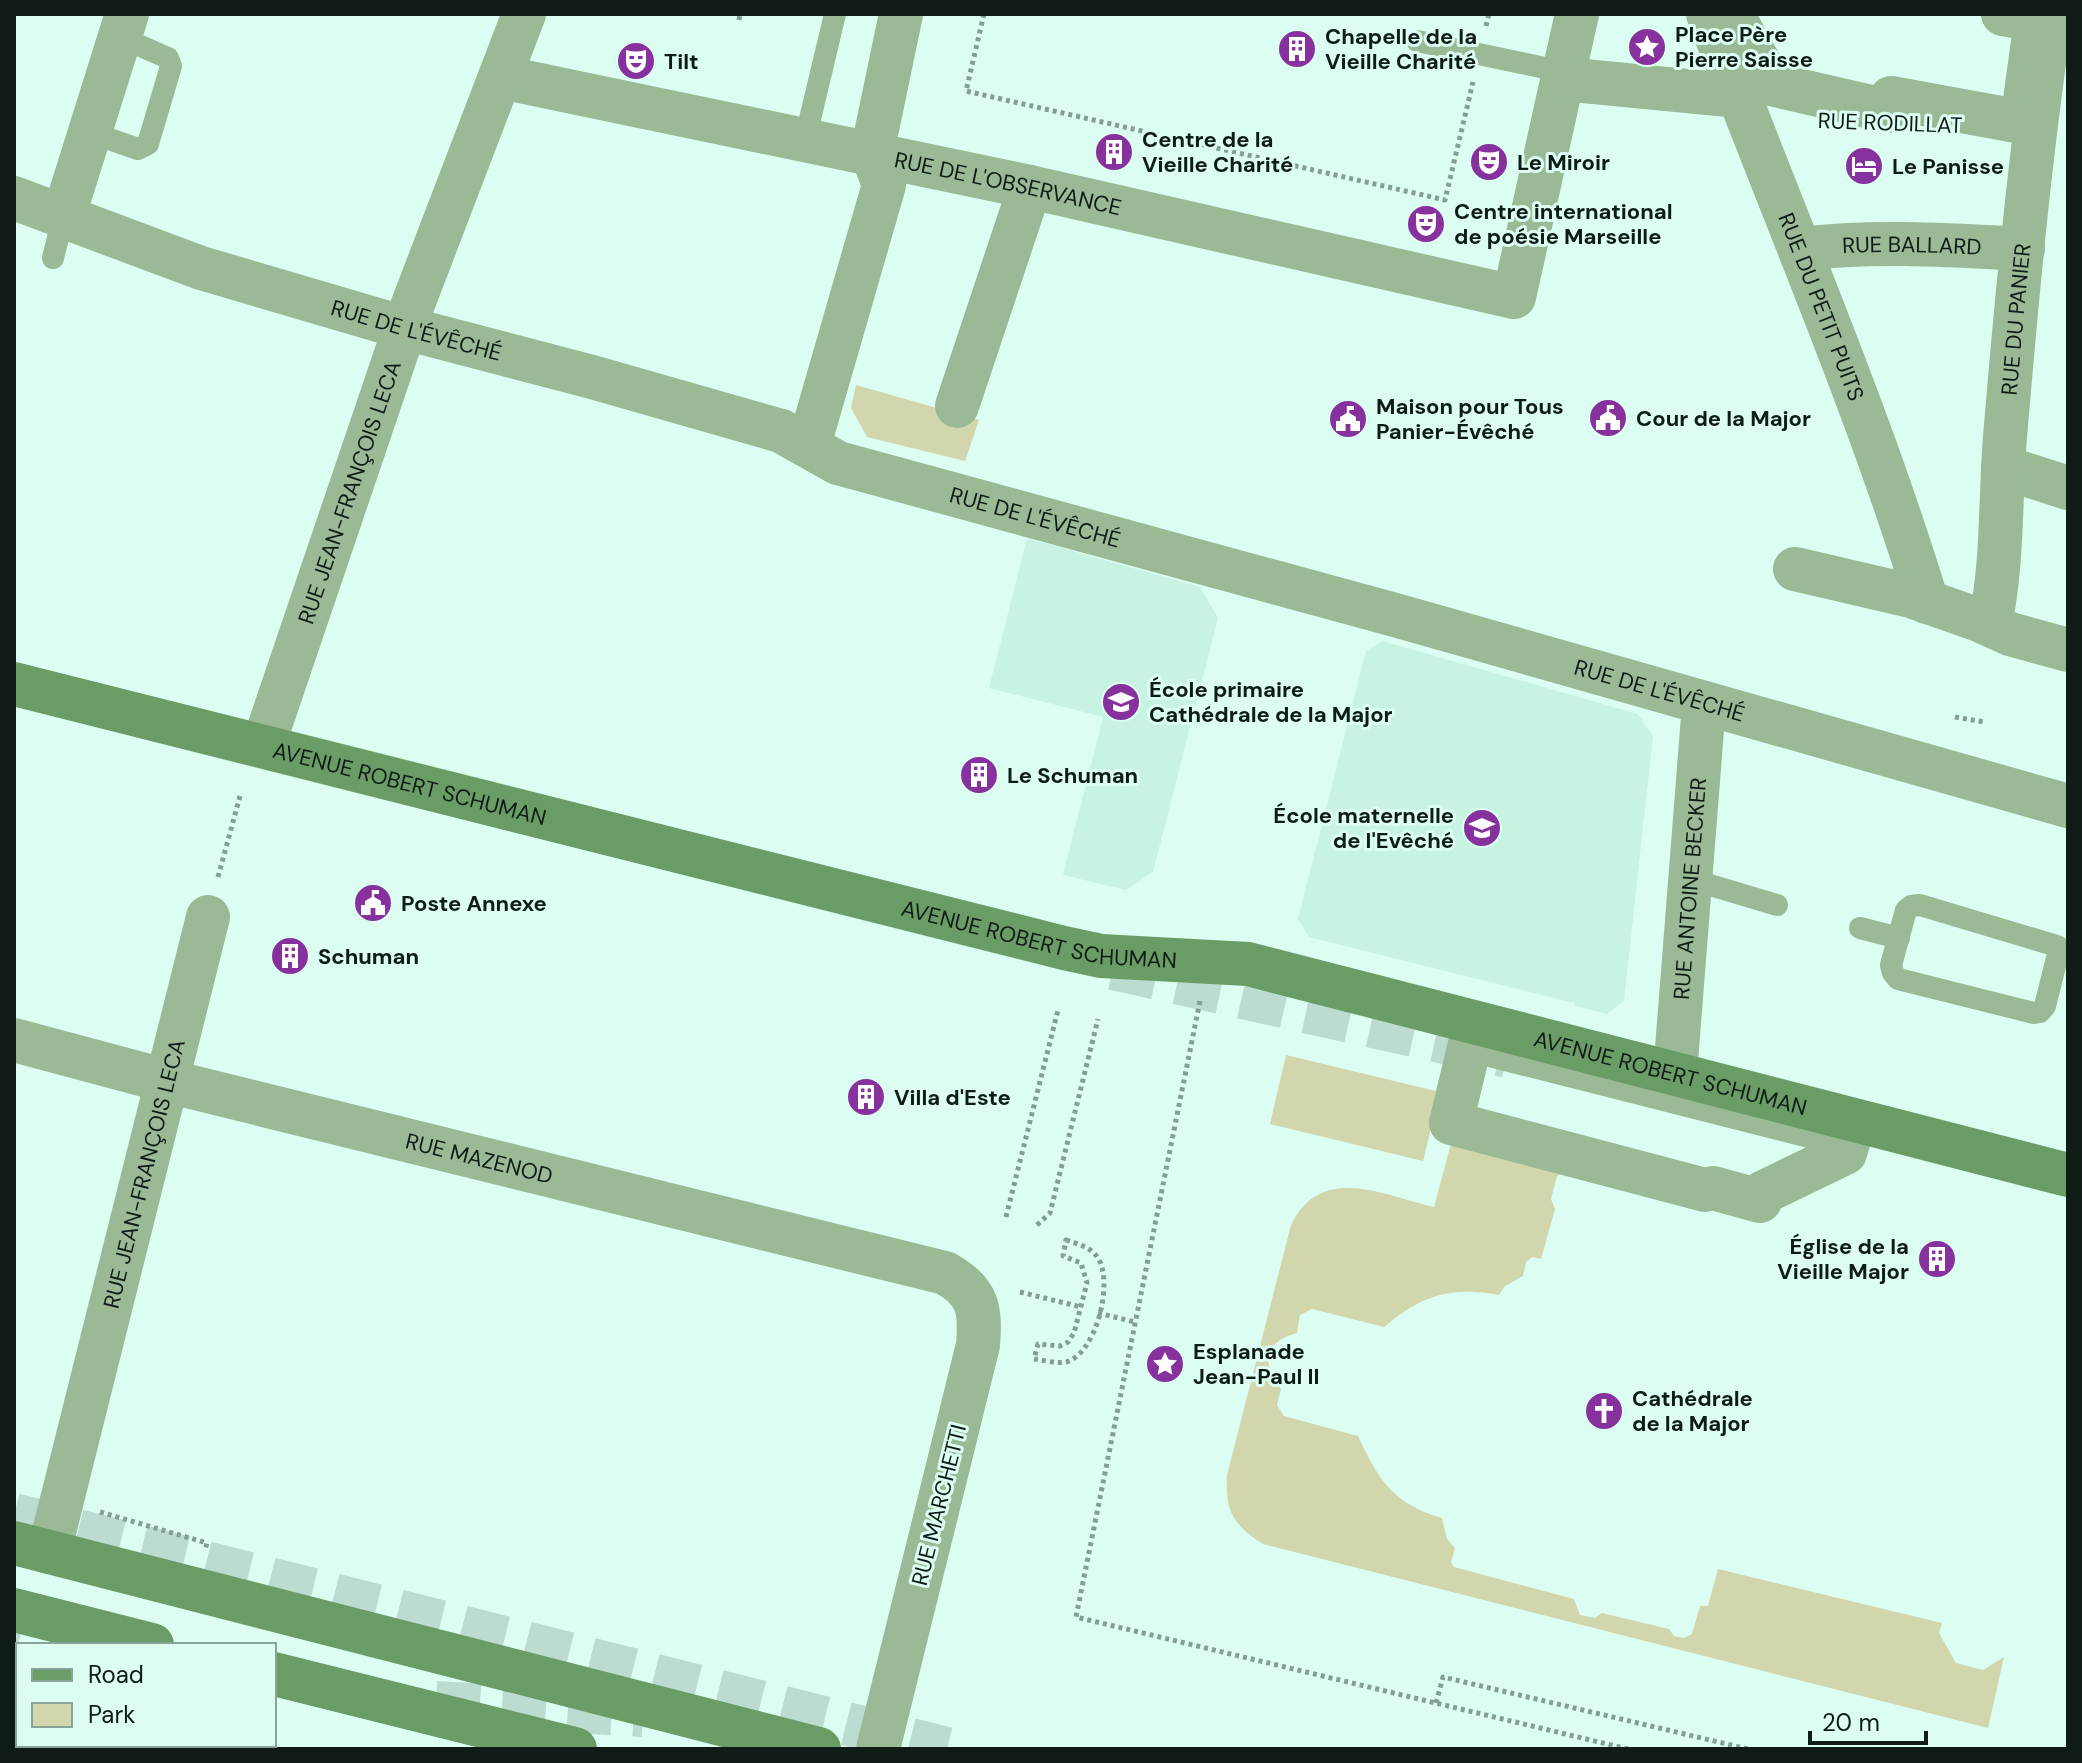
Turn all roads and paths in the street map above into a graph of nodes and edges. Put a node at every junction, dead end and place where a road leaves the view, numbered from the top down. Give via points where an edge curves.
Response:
1 (524, 14) edge
2 (835, 14) edge
3 (901, 14) edge
4 (984, 14) edge
5 (1489, 14) edge
6 (1577, 14) edge
7 (1708, 14) edge
8 (1732, 14) edge
9 (2003, 14) edge
10 (2051, 14) edge
11 (1487, 24) dead end
12 (123, 26) edge
13 (1417, 41) dead end
14 (1564, 75) junction
15 (501, 77) junction
16 (1472, 84) dead end
17 (1743, 107) junction
18 (2034, 129) junction
19 (89, 132) junction
20 (805, 140) junction
21 (872, 153) junction
22 (1030, 187) junction
23 (14, 198) edge
24 (58, 238) junction
25 (1800, 249) junction
26 (2023, 249) junction
27 (405, 328) junction
28 (957, 406) dead end
29 (809, 445) junction
30 (2003, 467) junction
31 (2068, 488) edge
32 (1795, 569) dead end
33 (1927, 602) junction
34 (1990, 624) junction
35 (2068, 650) edge
36 (14, 684) edge
37 (1704, 704) junction
38 (1955, 717) dead end
39 (1984, 722) dead end
40 (263, 746) junction
41 (240, 796) dead end
42 (2068, 806) edge
43 (1690, 879) junction
44 (1777, 905) dead end
45 (208, 917) joint
46 (1860, 928) dead end
47 (1899, 938) junction
48 (1201, 994) dead end
49 (1058, 1010) dead end
50 (1098, 1019) dead end
51 (14, 1040) edge
52 (1471, 1040) joint
53 (1675, 1074) junction
54 (167, 1081) junction
55 (2066, 1174) edge
56 (1006, 1217) dead end
57 (1037, 1225) dead end
58 (945, 1273) joint
59 (1020, 1292) dead end
60 (1081, 1307) junction
61 (1098, 1313) junction
62 (1135, 1322) junction
63 (97, 1511) dead end
64 (207, 1543) dead end
65 (32, 1548) edge
66 (14, 1610) edge
67 (144, 1643) edge
68 (276, 1675) edge
69 (1436, 1703) junction
70 (553, 1746) edge
71 (1602, 1746) edge
72 (819, 1749) edge
73 (878, 1749) edge
74 (1628, 1749) edge
75 (1748, 1749) edge

1 - 15 street, RUE JEAN-FRANÇOIS LECA
2 - 20 lane
3 - 21 street
4 - 16 path via 966,91 1445,200
5 - 11 path
6 - 14 street
7 - 17 street, RUE DU PETIT PUITS
8 - 9 street via 1771,84 1888,111 1891,98 2022,122 2036,20
10 - 18 street, RUE DU PANIER
12 - 19 street
12 - 19 lane via 168,58 171,66 148,144 138,149
13 - 14 lane
14 - 17 street, RUE RODILLAT
14 - 22 street, RUE DE L'OBSERVANCE via 1514,297
15 - 20 street, RUE DE L'OBSERVANCE
15 - 27 street, RUE JEAN-FRANÇOIS LECA
17 - 18 street, RUE RODILLAT
17 - 25 street, RUE DU PETIT PUITS
18 - 26 street, RUE DU PANIER
19 - 24 street
20 - 21 street, RUE DE L'OBSERVANCE
21 - 22 street, RUE DE L'OBSERVANCE
21 - 29 street via 884,185
22 - 28 street
23 - 24 street, RUE DE L'ÉVÊCHÉ
24 - 27 street, RUE DE L'ÉVÊCHÉ via 201,268
25 - 26 street, RUE BALLARD via 1861,244
25 - 33 street, RUE DU PETIT PUITS
26 - 30 street, RUE DU PANIER
27 - 29 street, RUE DE L'ÉVÊCHÉ via 781,431
27 - 40 street, RUE JEAN-FRANÇOIS LECA
29 - 37 street, RUE DE L'ÉVÊCHÉ via 838,463
30 - 31 street
30 - 34 street, RUE DU PANIER
32 - 33 street
33 - 34 street
34 - 35 street
36 - 40 street, AVENUE ROBERT SCHUMAN
37 - 42 street, RUE DE L'ÉVÊCHÉ
37 - 43 street, RUE ANTOINE BECKER
38 - 39 path
40 - 53 street, AVENUE ROBERT SCHUMAN via 1064,948 1101,956 1248,964
41 - 45 path
43 - 44 lane
43 - 53 street, RUE ANTOINE BECKER
45 - 54 street, RUE JEAN-FRANÇOIS LECA
46 - 47 lane
47 - 47 lane via 1891,965 1898,979 2034,1013 2045,1006 2058,954 2050,942 1920,905 1906,910
48 - 62 path
49 - 56 path
50 - 57 path via 1050,1213
51 - 54 street, RUE MAZENOD
52 - 52 street via 1640,1083 1850,1136 1845,1153 1762,1193 1760,1201 1705,1190 1451,1123
53 - 55 street, AVENUE ROBERT SCHUMAN
54 - 58 street, RUE MAZENOD
54 - 65 street, RUE JEAN-FRANÇOIS LECA
58 - 73 street, RUE MARCHETTI via 971,1292 979,1315 978,1345
59 - 60 path
60 - 61 path via 1086,1273 1081,1263 1063,1256 1066,1240 1092,1250 1100,1260 1104,1278
60 - 61 path via 1068,1342 1038,1344 1034,1359 1064,1362 1081,1354
61 - 62 path
62 - 69 path via 1076,1617
63 - 64 path
65 - 72 street
66 - 67 street
68 - 70 street
69 - 71 path
69 - 75 path via 1443,1677
71 - 74 path

